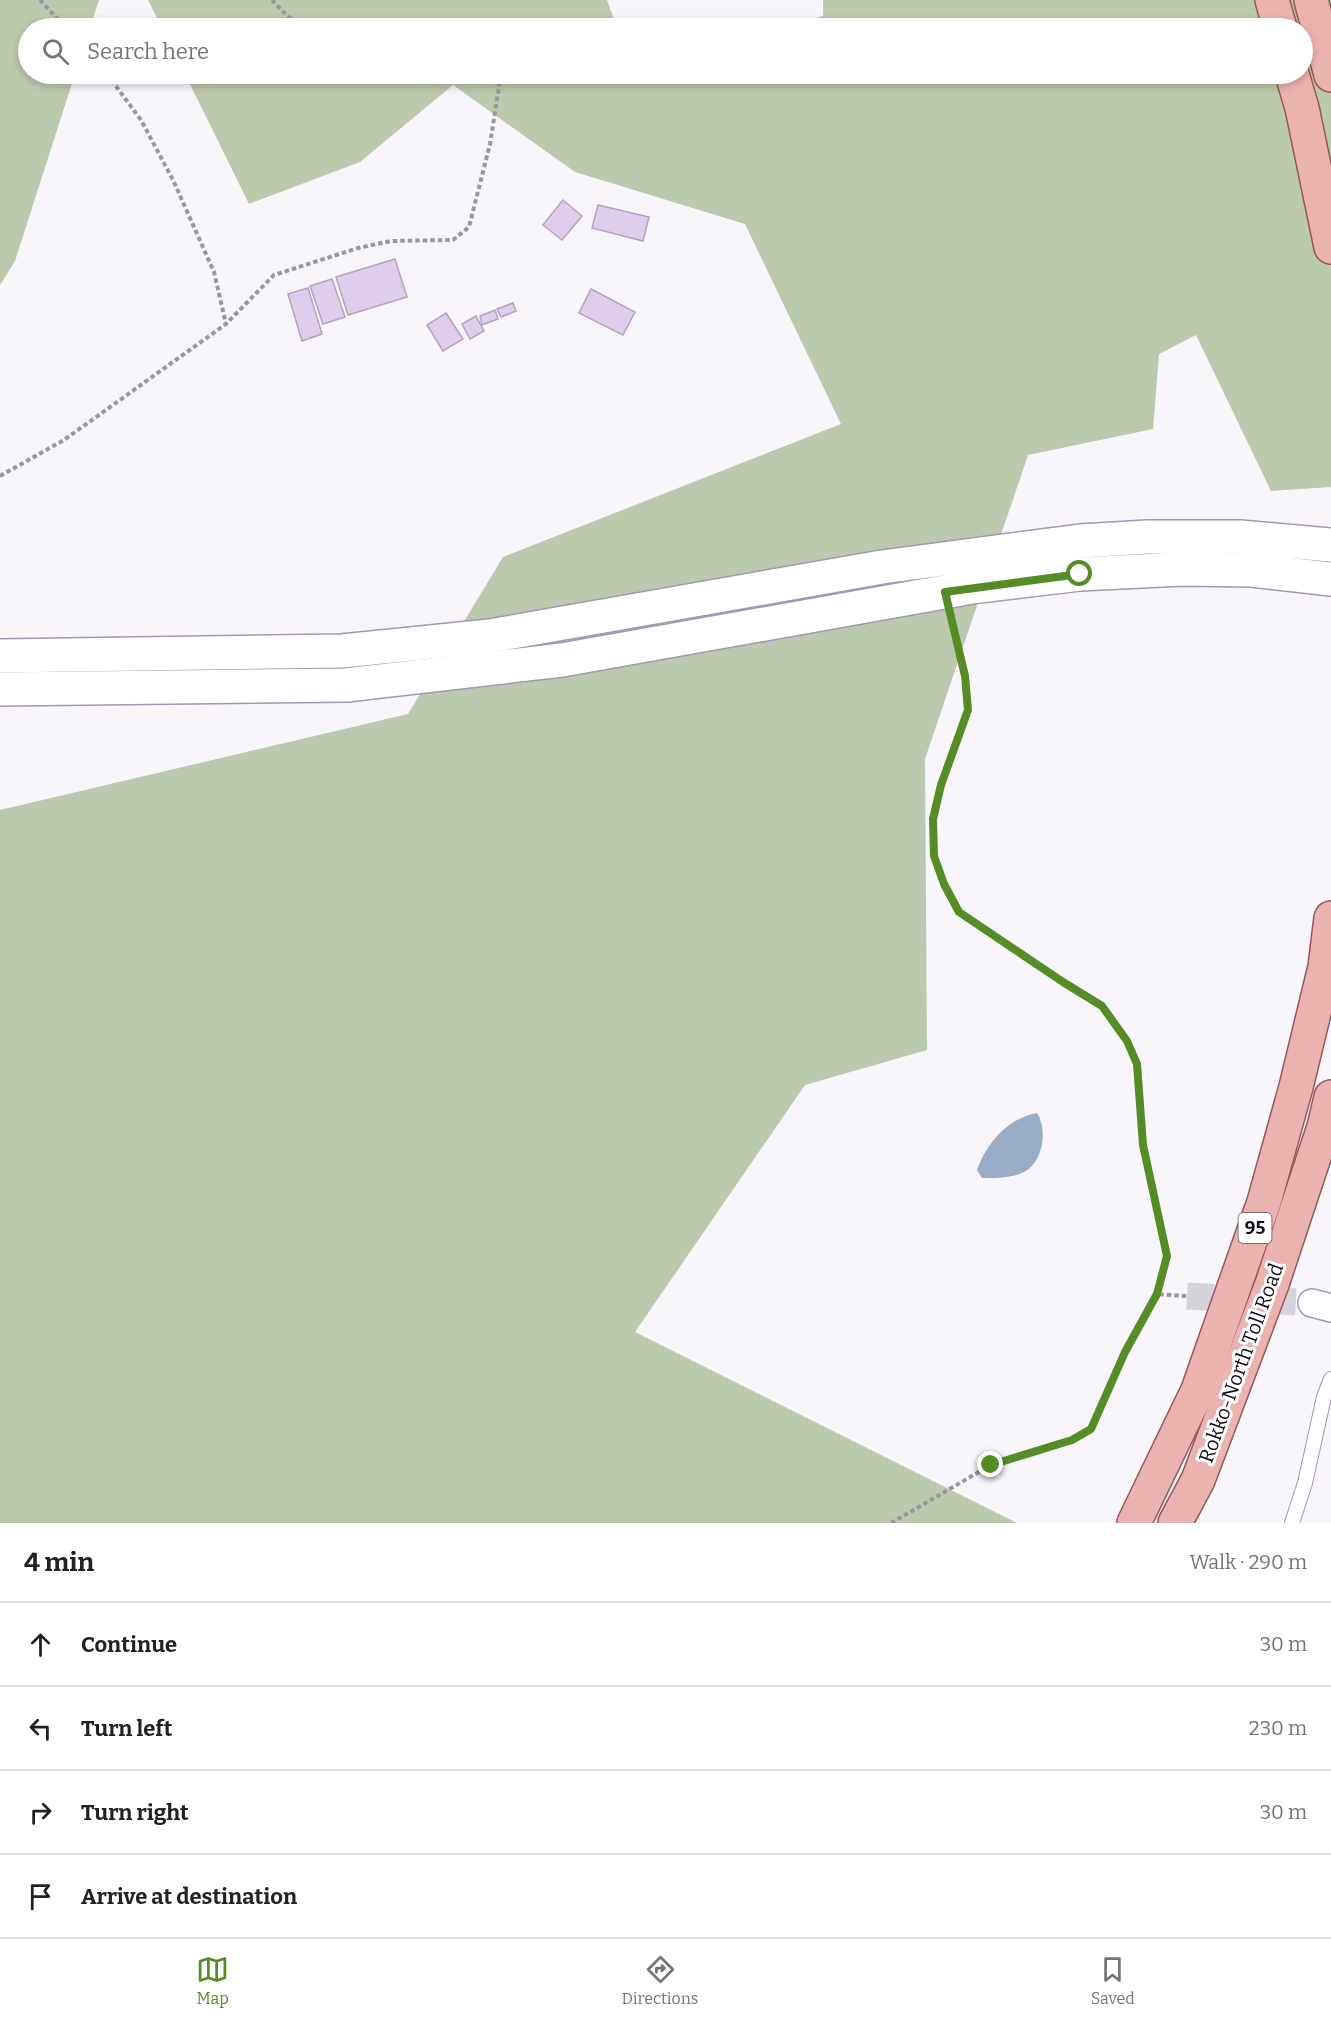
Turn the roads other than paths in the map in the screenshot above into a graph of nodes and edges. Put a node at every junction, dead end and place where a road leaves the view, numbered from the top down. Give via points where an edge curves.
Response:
1 (1272, 0) edge
2 (1311, 0) edge
3 (1277, 18) edge
4 (1331, 75) edge
5 (1295, 84) edge
6 (1331, 247) edge
7 (1331, 545) edge
8 (1331, 579) edge
9 (5, 656) edge
10 (5, 688) edge
11 (1331, 918) edge
12 (1331, 1097) edge
13 (1331, 1379) edge
14 (1134, 1523) edge
15 (1175, 1523) edge
16 (1292, 1523) edge

1 - 3 main road
2 - 4 main road
5 - 6 main road
7 - 9 street via 1240,537 1080,541 882,567 490,636 342,651
8 - 10 street via 1252,570 1080,574 945,592 562,660 346,685
11 - 14 main road, Rokko-North Toll Road / 95 via 1304,1054 1264,1202 1198,1390
12 - 15 main road, Rokko-North Toll Road / 95 via 1272,1284 1198,1480
13 - 16 lane

